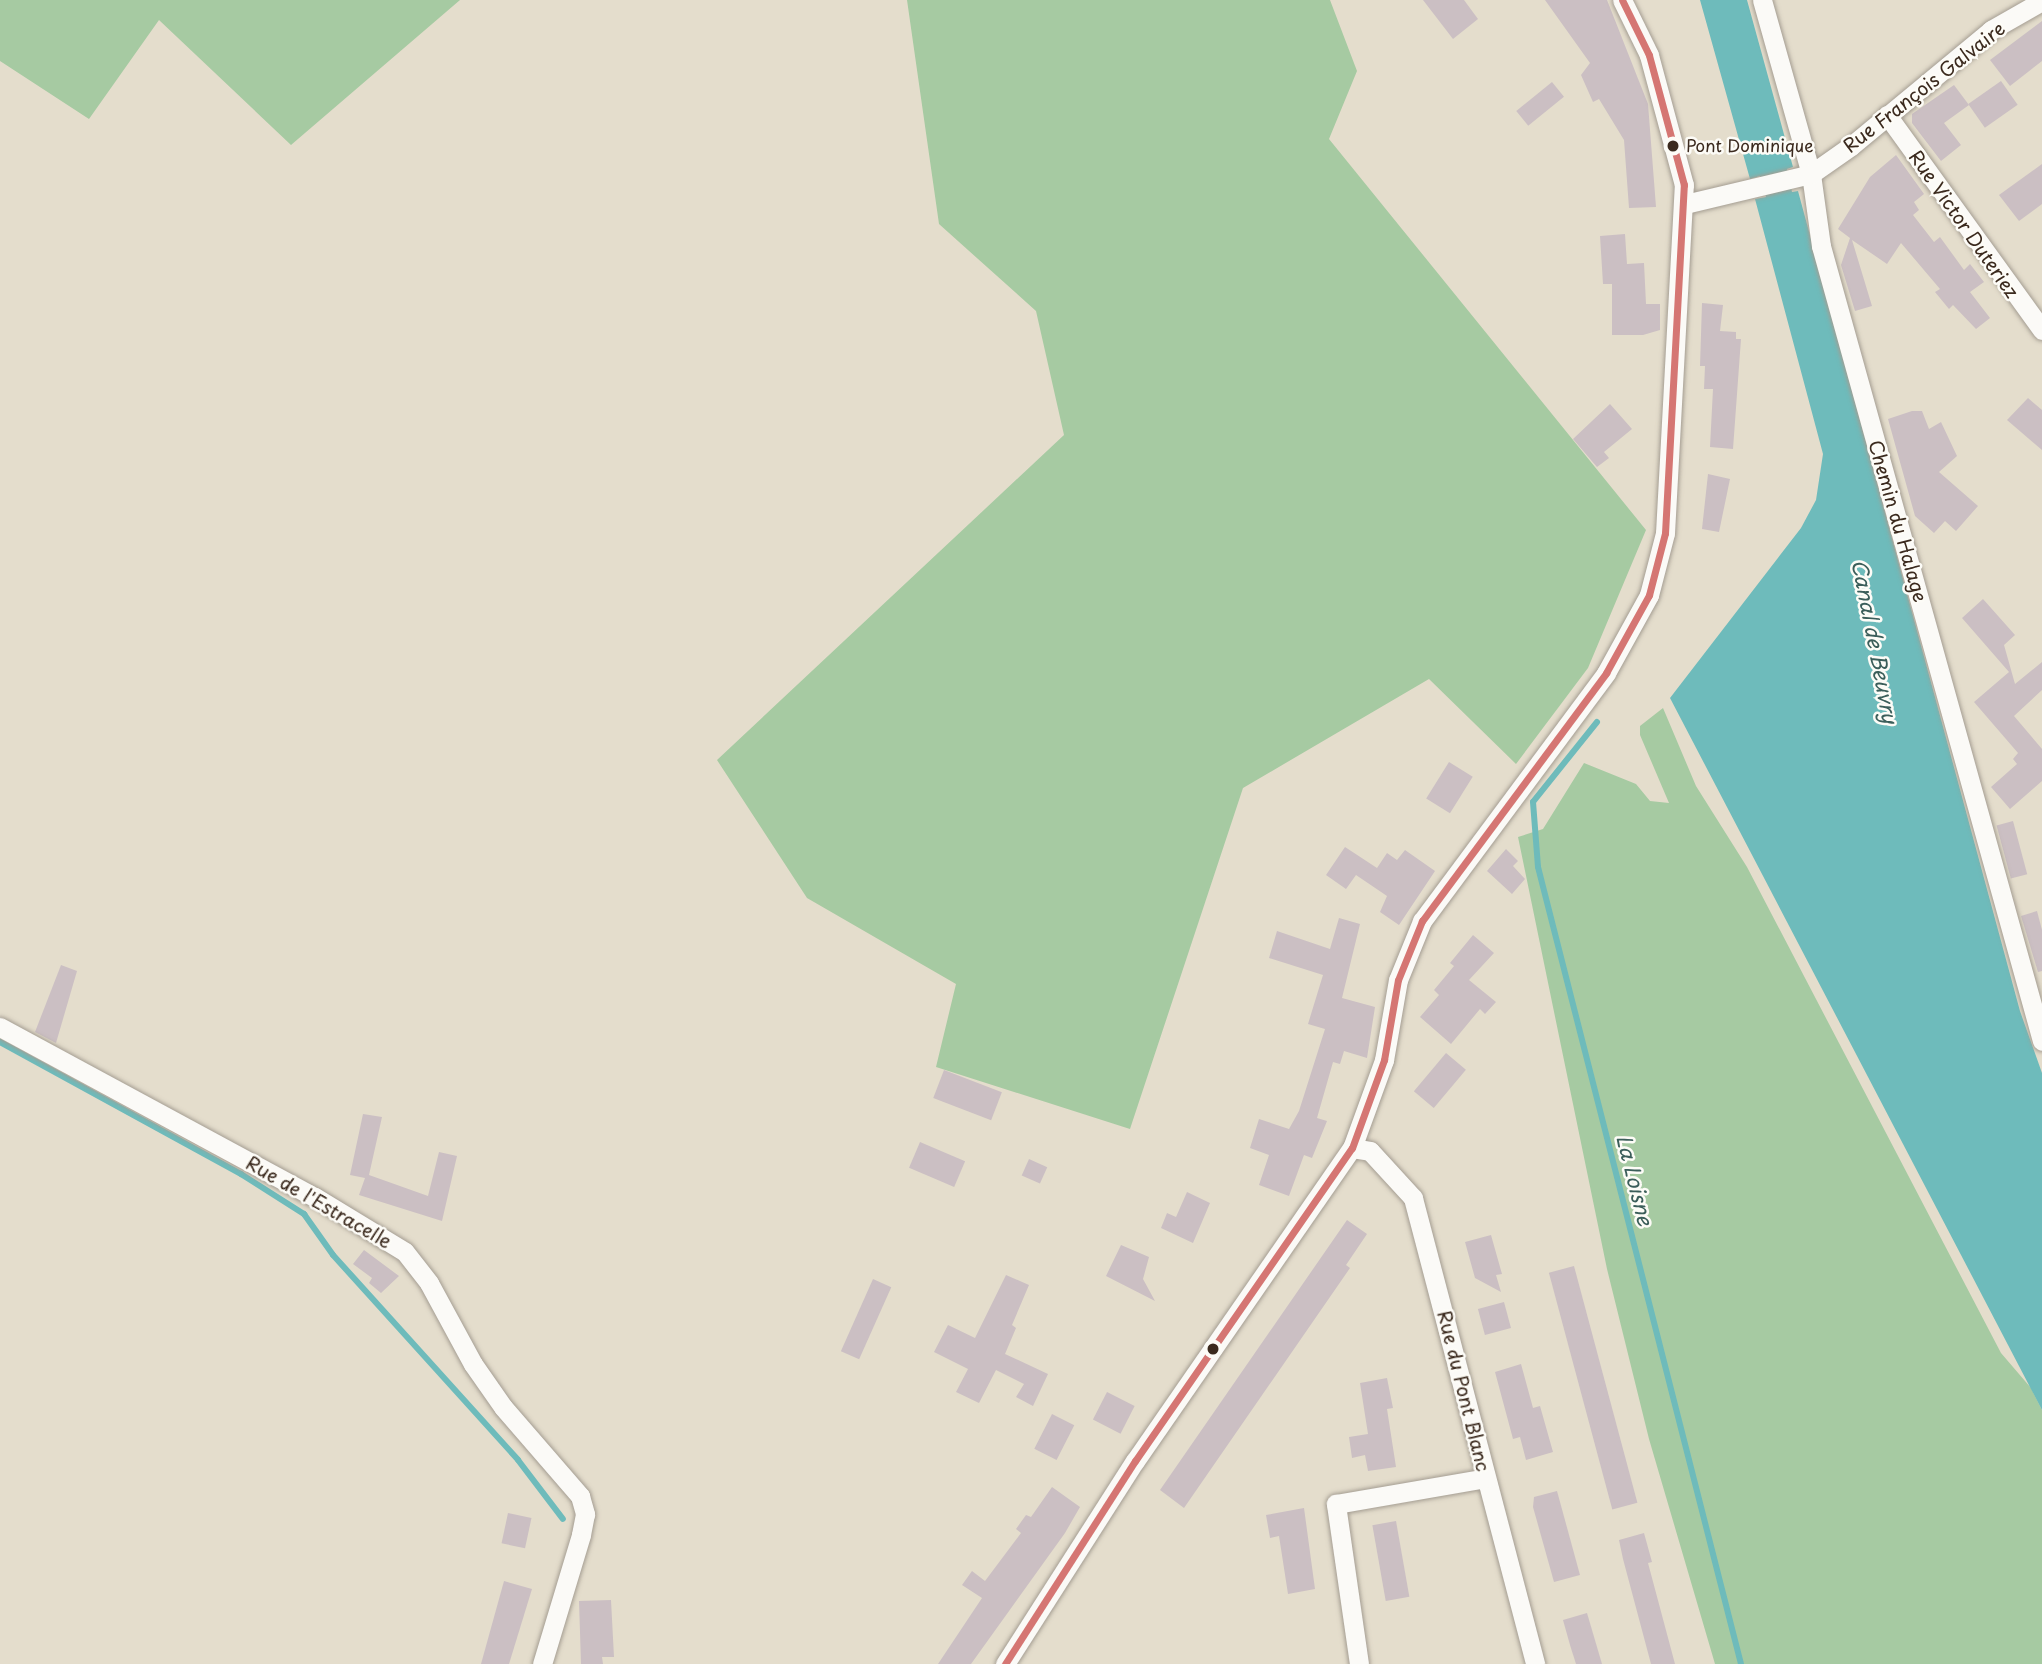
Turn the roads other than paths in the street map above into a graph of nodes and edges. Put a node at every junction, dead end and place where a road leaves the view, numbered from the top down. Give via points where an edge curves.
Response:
1 (1622, 0) edge
2 (1762, 0) edge
3 (2042, 1) edge
4 (1887, 115) junction
5 (1804, 176) junction
6 (1685, 204) junction
7 (2042, 330) edge
8 (0, 1027) edge
9 (2042, 1041) edge
10 (1352, 1148) junction
11 (1486, 1478) junction
12 (542, 1664) edge
13 (1005, 1664) edge
14 (1359, 1664) edge
15 (1535, 1664) edge

1 - 6 street via 1659,88 1683,170
2 - 5 street, Chemin du Halage
3 - 4 street, Rue François Galvaire via 1991,30
4 - 5 street, Rue François Galvaire
4 - 7 street, Rue Victor Duteriez
5 - 6 street, Rue François Galvaire
5 - 9 street, Chemin du Halage
6 - 10 street via 1665,533 1650,595 1605,673 1422,921 1398,980 1384,1060
8 - 12 street, Rue de l'Estracelle via 315,1197 405,1252 429,1283 503,1407 580,1496 585,1514 581,1535
10 - 11 street, Rue du Pont Blanc via 1370,1151 1413,1198
10 - 13 street via 1135,1461
11 - 14 street via 1336,1504
11 - 15 street, Rue du Pont Blanc

